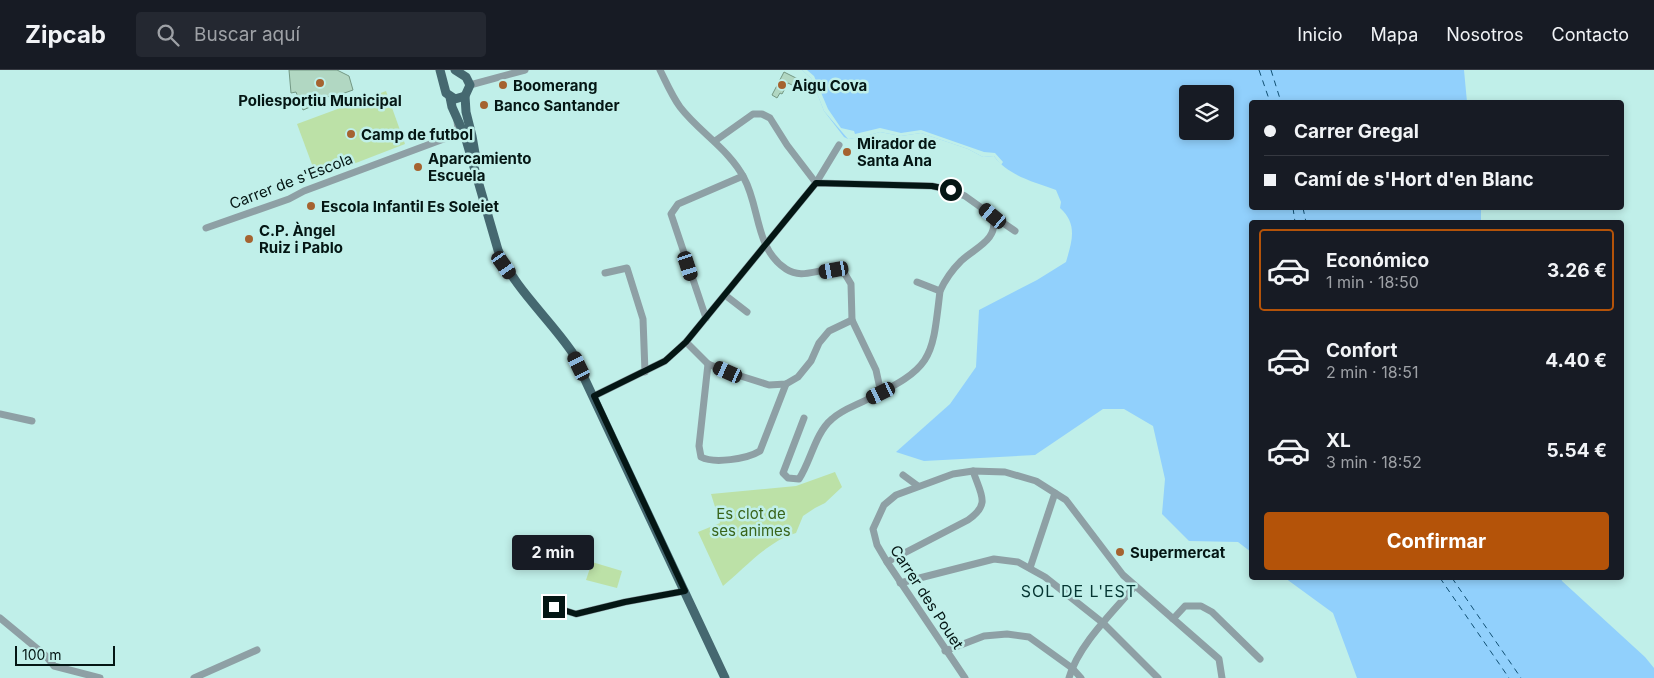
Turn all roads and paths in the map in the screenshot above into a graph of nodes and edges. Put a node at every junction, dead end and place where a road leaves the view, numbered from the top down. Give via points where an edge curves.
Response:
1 (525, 70) edge
2 (660, 70) edge
3 (460, 71) edge
4 (442, 74) edge
5 (470, 85) junction
6 (465, 96) junction
7 (450, 97) junction
8 (457, 118) junction
9 (715, 141) junction
10 (839, 145) dead end
11 (743, 176) junction
12 (816, 183) junction
13 (480, 189) junction
14 (994, 219) junction
15 (206, 228) dead end
16 (1016, 231) dead end
17 (764, 245) junction
18 (605, 273) dead end
19 (917, 282) dead end
20 (940, 291) junction
21 (724, 295) junction
22 (747, 312) dead end
23 (706, 318) junction
24 (852, 320) junction
25 (686, 342) junction
26 (708, 364) junction
27 (646, 372) junction
28 (786, 384) junction
29 (881, 393) junction
30 (594, 396) junction
31 (0, 414) edge
32 (804, 418) dead end
33 (32, 421) dead end
34 (973, 471) junction
35 (903, 475) dead end
36 (918, 486) junction
37 (1055, 493) junction
38 (887, 562) junction
39 (1030, 568) junction
40 (900, 583) junction
41 (1135, 586) junction
42 (685, 591) junction
43 (554, 607) dead end
44 (0, 618) edge
45 (1173, 619) junction
46 (1103, 623) junction
47 (257, 650) dead end
48 (945, 651) junction
49 (1260, 659) dead end
50 (1072, 668) junction
51 (100, 678) edge
52 (194, 678) edge
53 (725, 678) edge
54 (965, 678) edge
55 (1069, 678) edge
56 (1080, 678) edge
57 (1158, 678) edge
58 (1222, 678) edge

1 - 5 street
2 - 9 street via 680,107
3 - 4 main road
3 - 5 main road
4 - 7 main road via 444,91
5 - 6 main road
6 - 7 main road via 459,99
6 - 13 main road
7 - 8 main road
8 - 13 main road
8 - 15 street, Carrer de s'Escola via 458,129 449,137
9 - 11 street
9 - 12 street via 753,114 762,114 770,118
10 - 12 street
11 - 17 street via 754,198
11 - 23 street via 678,204 671,214
12 - 14 street via 932,186 966,196
12 - 17 street
13 - 30 main road via 504,265 572,352
14 - 16 street
14 - 20 street via 990,238 959,263
17 - 21 street
17 - 24 street via 787,270 805,275 834,270 845,274 851,284
18 - 27 street via 627,268 643,319
19 - 20 street
20 - 29 street via 935,339 926,360 907,379
21 - 22 street
21 - 23 street
23 - 25 street
24 - 28 street via 829,331 798,377
24 - 29 street via 876,370
25 - 26 street
25 - 27 street via 665,361
26 - 28 street via 768,385
26 - 28 street via 699,446 701,457 708,461 750,457 760,451
27 - 30 street
29 - 32 street via 845,408 830,420 799,479 788,478 782,473
30 - 42 main road
31 - 33 street
34 - 36 street via 952,474
34 - 37 street via 1005,472 1036,481
34 - 38 street via 983,504 980,512
35 - 36 street
36 - 38 street, Carrer des Pouet via 896,495 884,505 874,529
37 - 39 street
37 - 41 street via 1066,500
38 - 40 street, Carrer des Pouet
39 - 40 street via 1018,562 994,558
39 - 46 street
40 - 48 street, Carrer des Pouet
41 - 45 street
41 - 46 street
42 - 43 street via 576,614
42 - 53 main road
44 - 51 street via 54,666
45 - 49 street via 1185,606 1201,606 1212,612
45 - 58 street via 1219,659
46 - 50 street
46 - 57 street
47 - 52 street
48 - 50 street via 984,636 1007,634 1029,637
48 - 54 street, Carrer des Pouet
50 - 55 street
50 - 56 street

